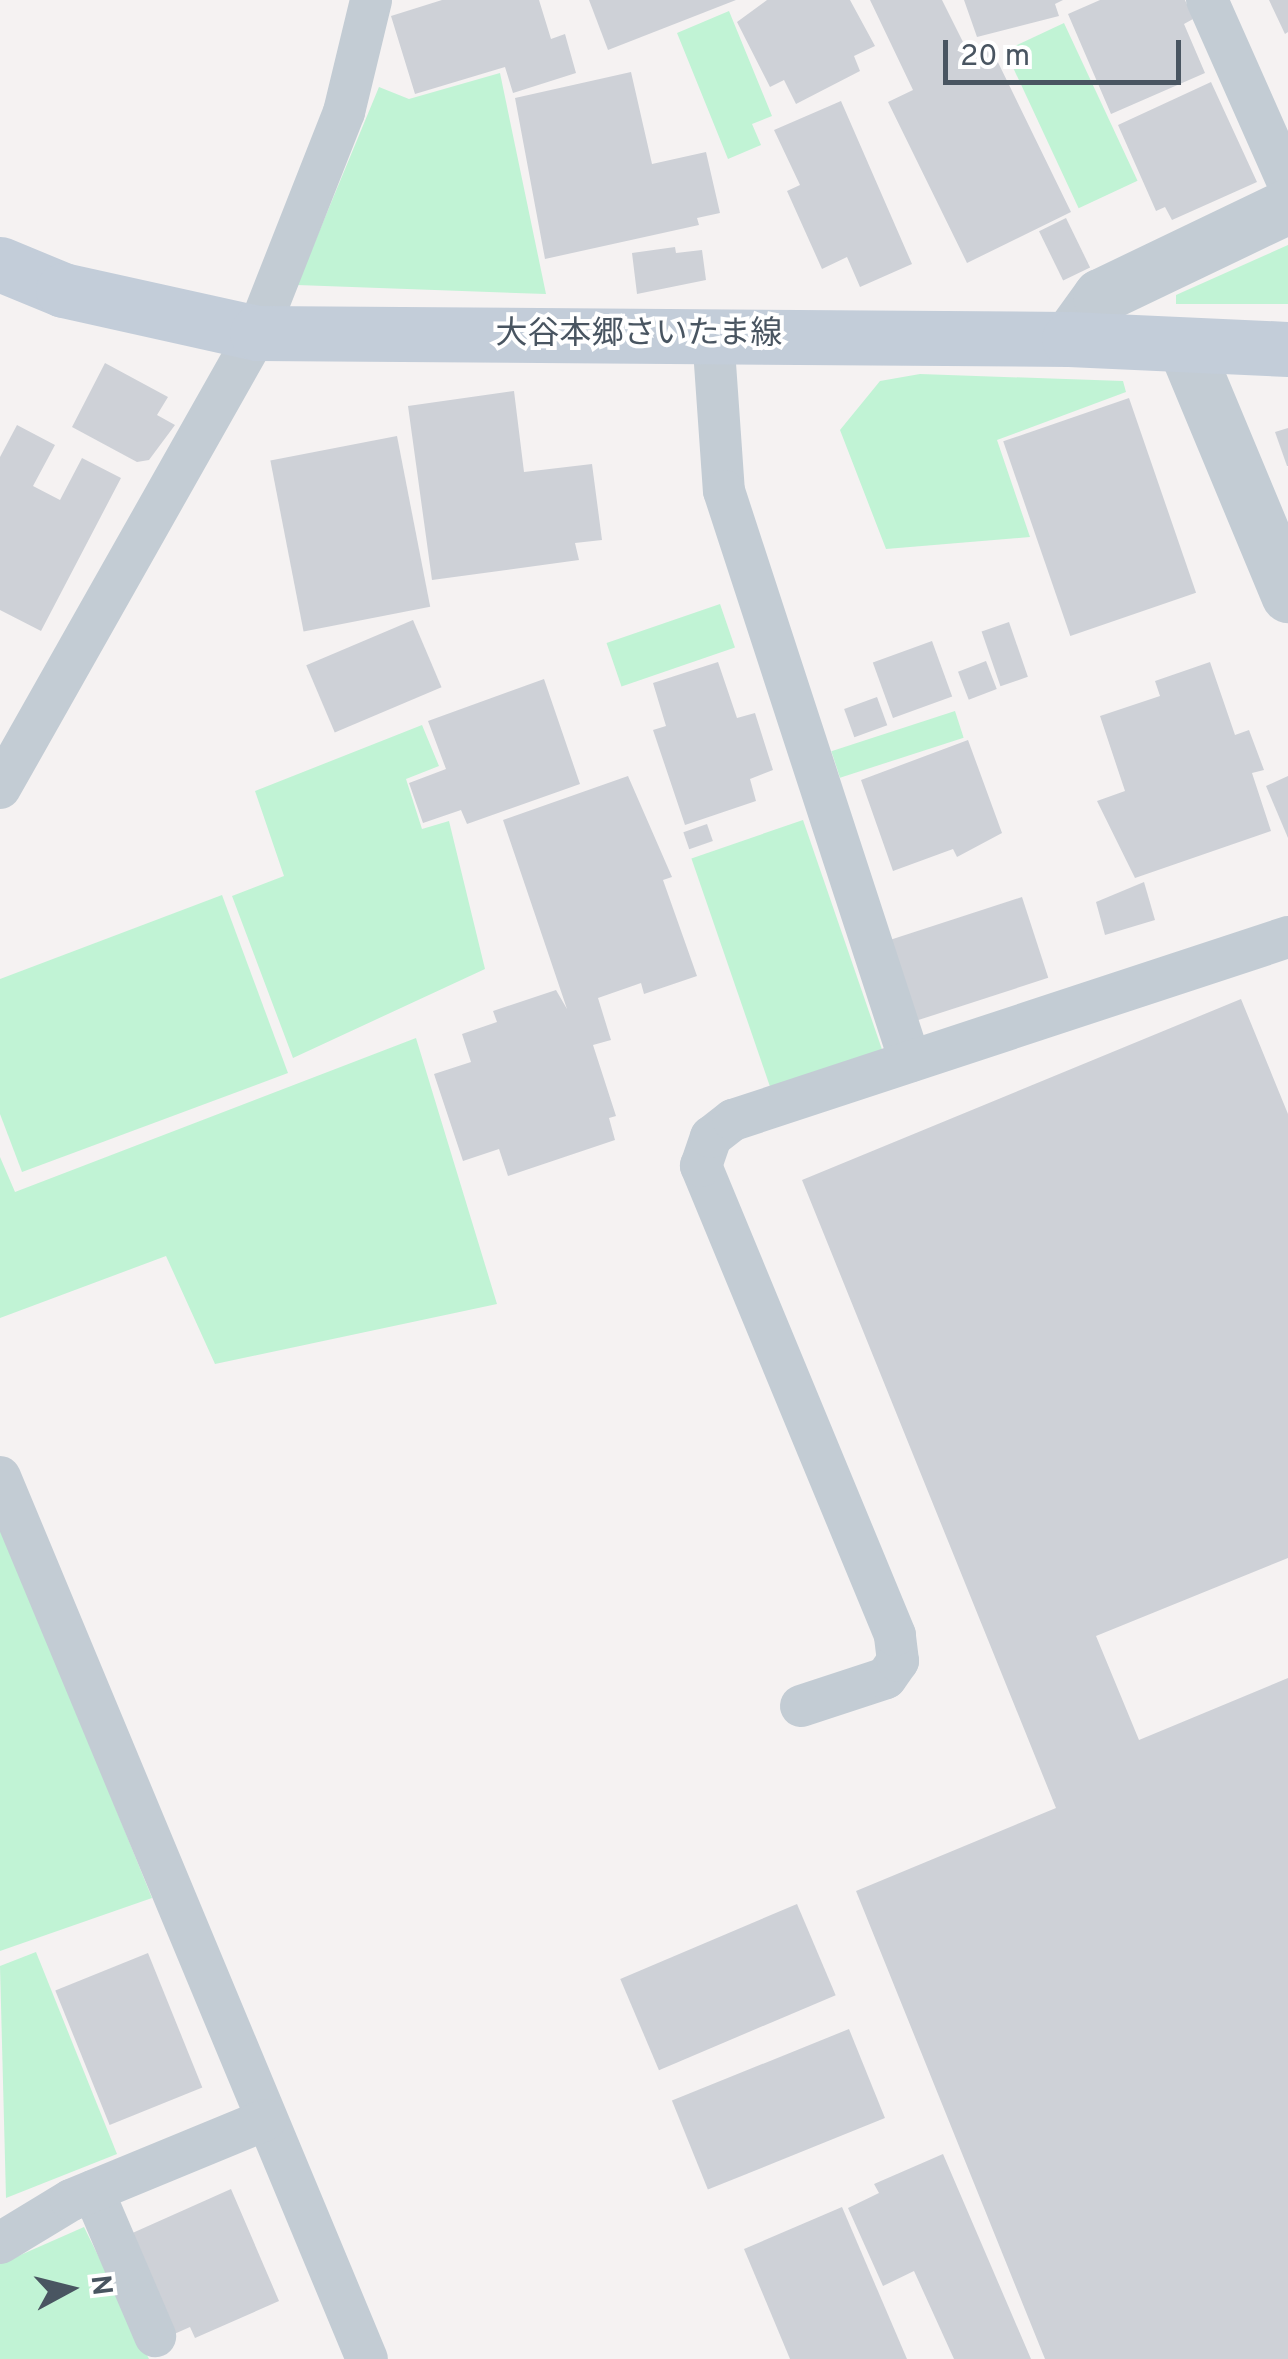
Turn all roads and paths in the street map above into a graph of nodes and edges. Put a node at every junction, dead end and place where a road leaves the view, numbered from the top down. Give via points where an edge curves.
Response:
1 (370, 0) edge
2 (1207, 0) edge
3 (1288, 182) edge
4 (1288, 206) edge
5 (0, 264) edge
6 (258, 332) junction
7 (713, 335) junction
8 (1069, 339) junction
9 (1185, 347) junction
10 (1288, 349) edge
11 (1288, 596) edge
12 (0, 788) edge
13 (1288, 936) edge
14 (910, 1060) junction
15 (0, 1477) edge
16 (801, 1706) dead end
17 (265, 2120) junction
18 (94, 2191) junction
19 (0, 2243) edge
20 (155, 2336) dead end
21 (368, 2359) edge

1 - 6 lane via 344,112
2 - 3 lane
4 - 8 street via 1100,296
5 - 6 main road, 大谷本郷さいたま線 via 63,290
6 - 7 main road, 大谷本郷さいたま線
6 - 12 lane
7 - 8 main road, 大谷本郷さいたま線
7 - 14 lane via 724,491
8 - 9 main road, 大谷本郷さいたま線
9 - 10 main road, 大谷本郷さいたま線
9 - 11 street
13 - 14 lane
14 - 16 lane via 733,1120 711,1137 701,1166 895,1635 898,1661 886,1678
15 - 17 lane
17 - 18 lane
17 - 21 lane
18 - 19 lane
18 - 20 lane

